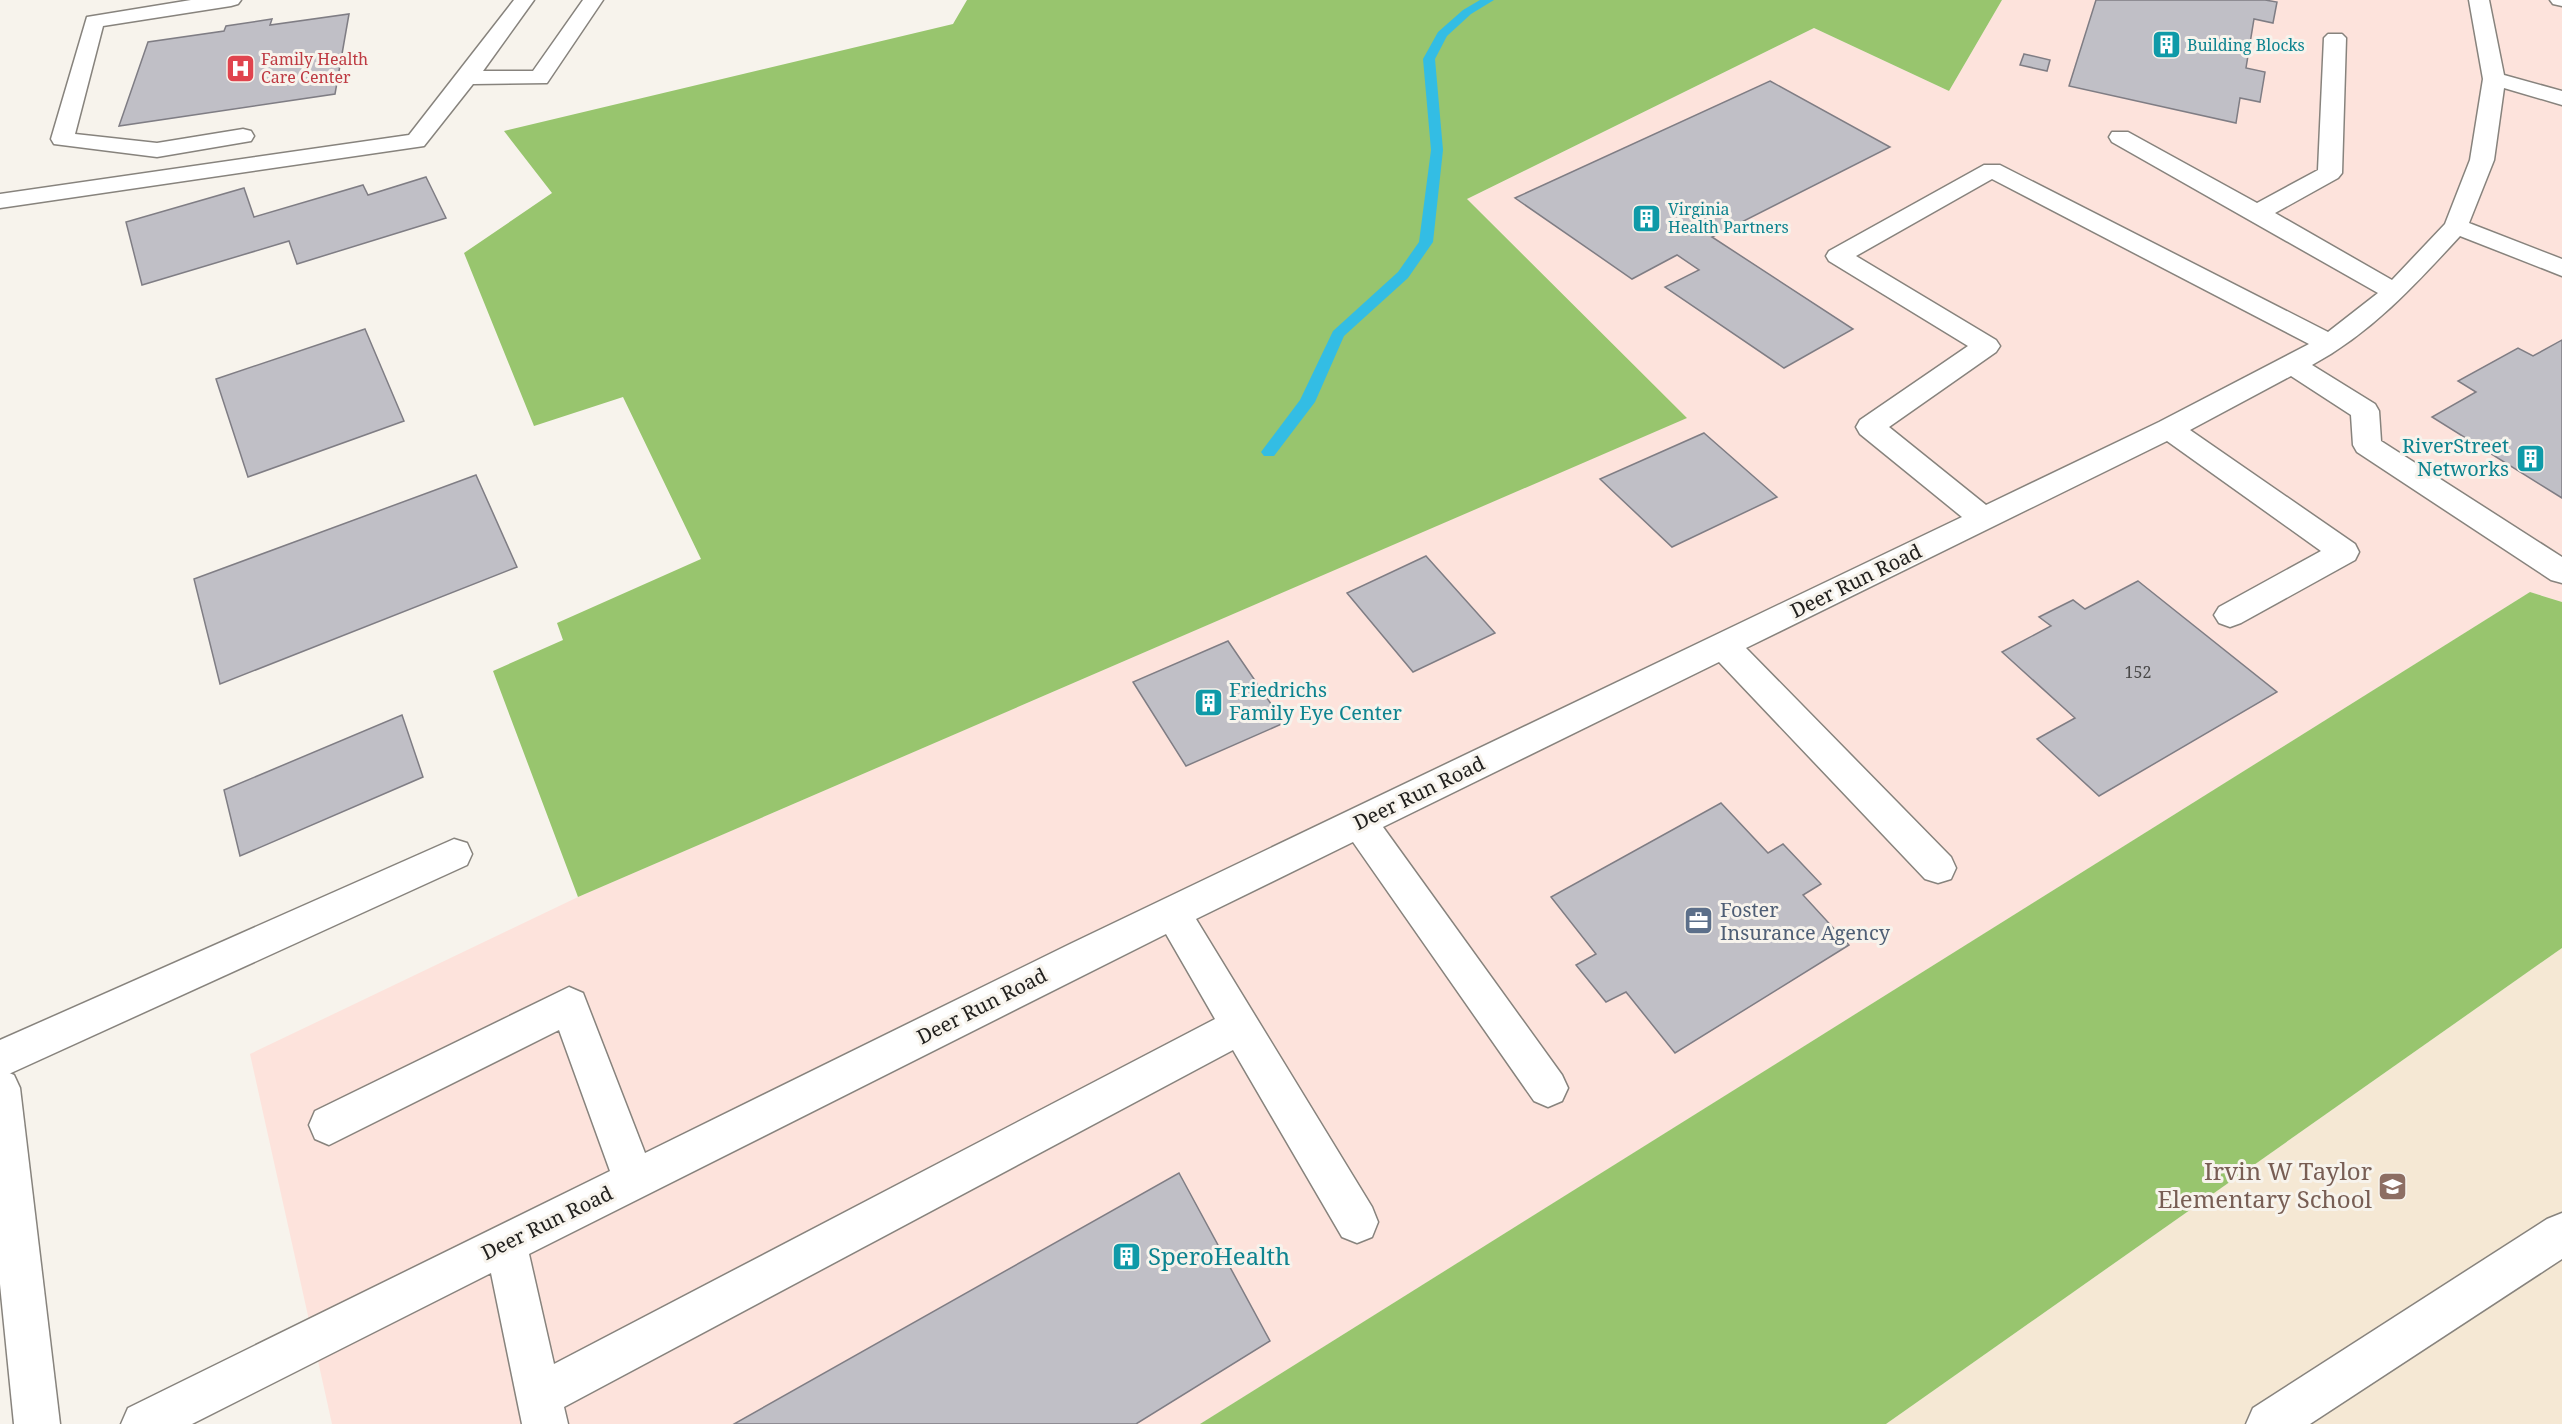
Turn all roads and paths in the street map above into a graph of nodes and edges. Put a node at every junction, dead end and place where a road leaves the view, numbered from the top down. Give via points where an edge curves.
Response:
1 (231, 0) edge
2 (524, 0) edge
3 (593, 0) edge
4 (2479, 0) edge
5 (2335, 38) dead end
6 (467, 78) junction
7 (2494, 79) junction
8 (2562, 98) edge
9 (243, 136) dead end
10 (2120, 136) dead end
11 (0, 201) edge
12 (2258, 213) junction
13 (2456, 226) junction
14 (2562, 268) edge
15 (2396, 292) junction
16 (2330, 344) junction
17 (2293, 365) junction
18 (2169, 429) junction
19 (1984, 519) junction
20 (2562, 572) edge
21 (2230, 615) dead end
22 (1724, 646) junction
23 (1359, 822) junction
24 (454, 854) dead end
25 (1938, 868) dead end
26 (1173, 913) junction
27 (1241, 1026) junction
28 (0, 1059) edge
29 (0, 1088) edge
30 (1548, 1088) dead end
31 (329, 1125) dead end
32 (634, 1180) junction
33 (1357, 1222) dead end
34 (2562, 1234) edge
35 (506, 1244) junction
36 (542, 1410) edge
37 (37, 1424) edge
38 (144, 1424) edge
39 (2269, 1424) edge

1 - 9 street via 94,21 62,139 157,150
2 - 6 street
3 - 6 street via 539,78
4 - 7 street, Deer Run Road
5 - 12 street via 2330,173
6 - 11 street via 416,141
7 - 8 street
7 - 13 street, Deer Run Road via 2482,160
10 - 12 street
12 - 15 street
13 - 14 street
13 - 15 street, Deer Run Road
15 - 16 street, Deer Run Road
16 - 17 street, Deer Run Road
16 - 19 street via 1992,170 1838,256 1987,346 1870,427
17 - 18 street, Deer Run Road
17 - 20 street via 2365,411 2367,445
18 - 19 street, Deer Run Road
18 - 21 street via 2344,552
19 - 22 street, Deer Run Road
22 - 23 street, Deer Run Road
22 - 25 street
23 - 26 street, Deer Run Road
23 - 30 street
24 - 28 street
26 - 27 street
26 - 32 street, Deer Run Road
27 - 33 street
27 - 36 street
29 - 37 street
31 - 32 street via 569,1005
32 - 35 street, Deer Run Road
34 - 39 street
35 - 36 street
35 - 38 street, Deer Run Road

